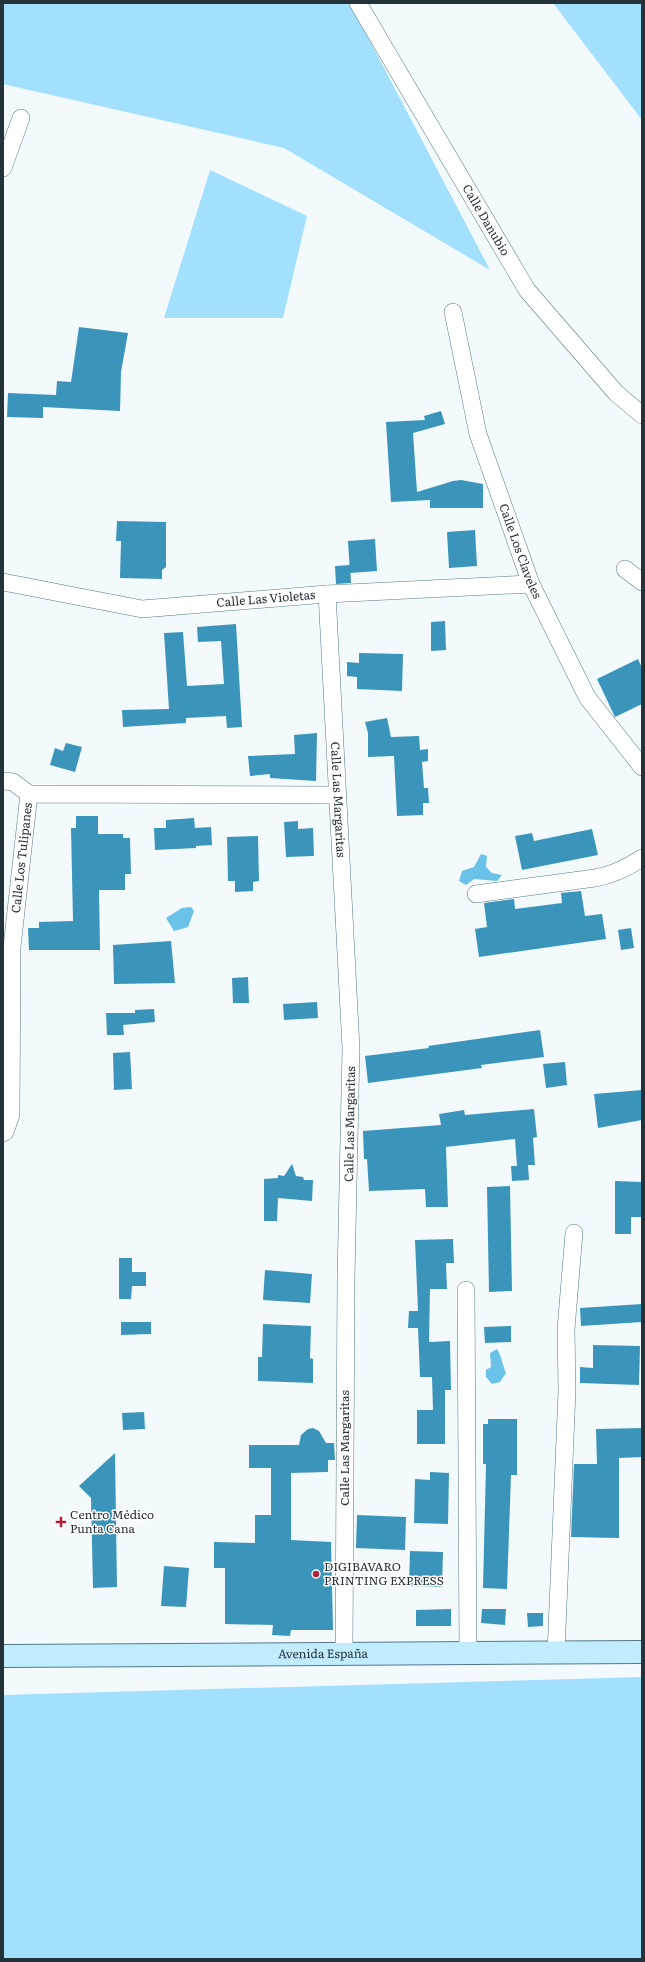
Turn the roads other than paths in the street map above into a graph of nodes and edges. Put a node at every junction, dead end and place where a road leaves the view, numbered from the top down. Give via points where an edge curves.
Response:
1 (358, 3) edge
2 (21, 118) dead end
3 (3, 168) edge
4 (453, 312) dead end
5 (642, 415) edge
6 (625, 569) dead end
7 (3, 582) edge
8 (642, 582) edge
9 (531, 584) junction
10 (327, 594) junction
11 (642, 767) edge
12 (3, 781) edge
13 (29, 794) junction
14 (338, 795) junction
15 (642, 858) edge
16 (476, 894) dead end
17 (3, 1133) edge
18 (574, 1233) dead end
19 (466, 1290) dead end
20 (642, 1652) edge
21 (556, 1653) junction
22 (344, 1654) junction
23 (468, 1654) junction
24 (3, 1656) edge

1 - 5 street, Calle Danubio via 527,290 616,393
2 - 3 street
4 - 9 street, Calle Los Claveles via 478,434
6 - 8 street
7 - 10 street, Calle Las Violetas via 142,609
9 - 10 street, Calle Las Violetas
9 - 11 street, Calle Los Claveles via 587,697
10 - 14 street, Calle Las Margaritas
12 - 13 street via 13,782
13 - 14 street, Calle Los Tulipanes
13 - 17 street, Calle Los Tulipanes via 12,947 12,1115
14 - 22 street, Calle Las Margaritas via 351,1048 346,1277
15 - 16 street via 627,868 601,877
18 - 21 street via 566,1329 567,1391
19 - 23 street
20 - 21 street, Avenida España
21 - 23 street, Avenida España
22 - 23 street, Avenida España
22 - 24 street, Avenida España

